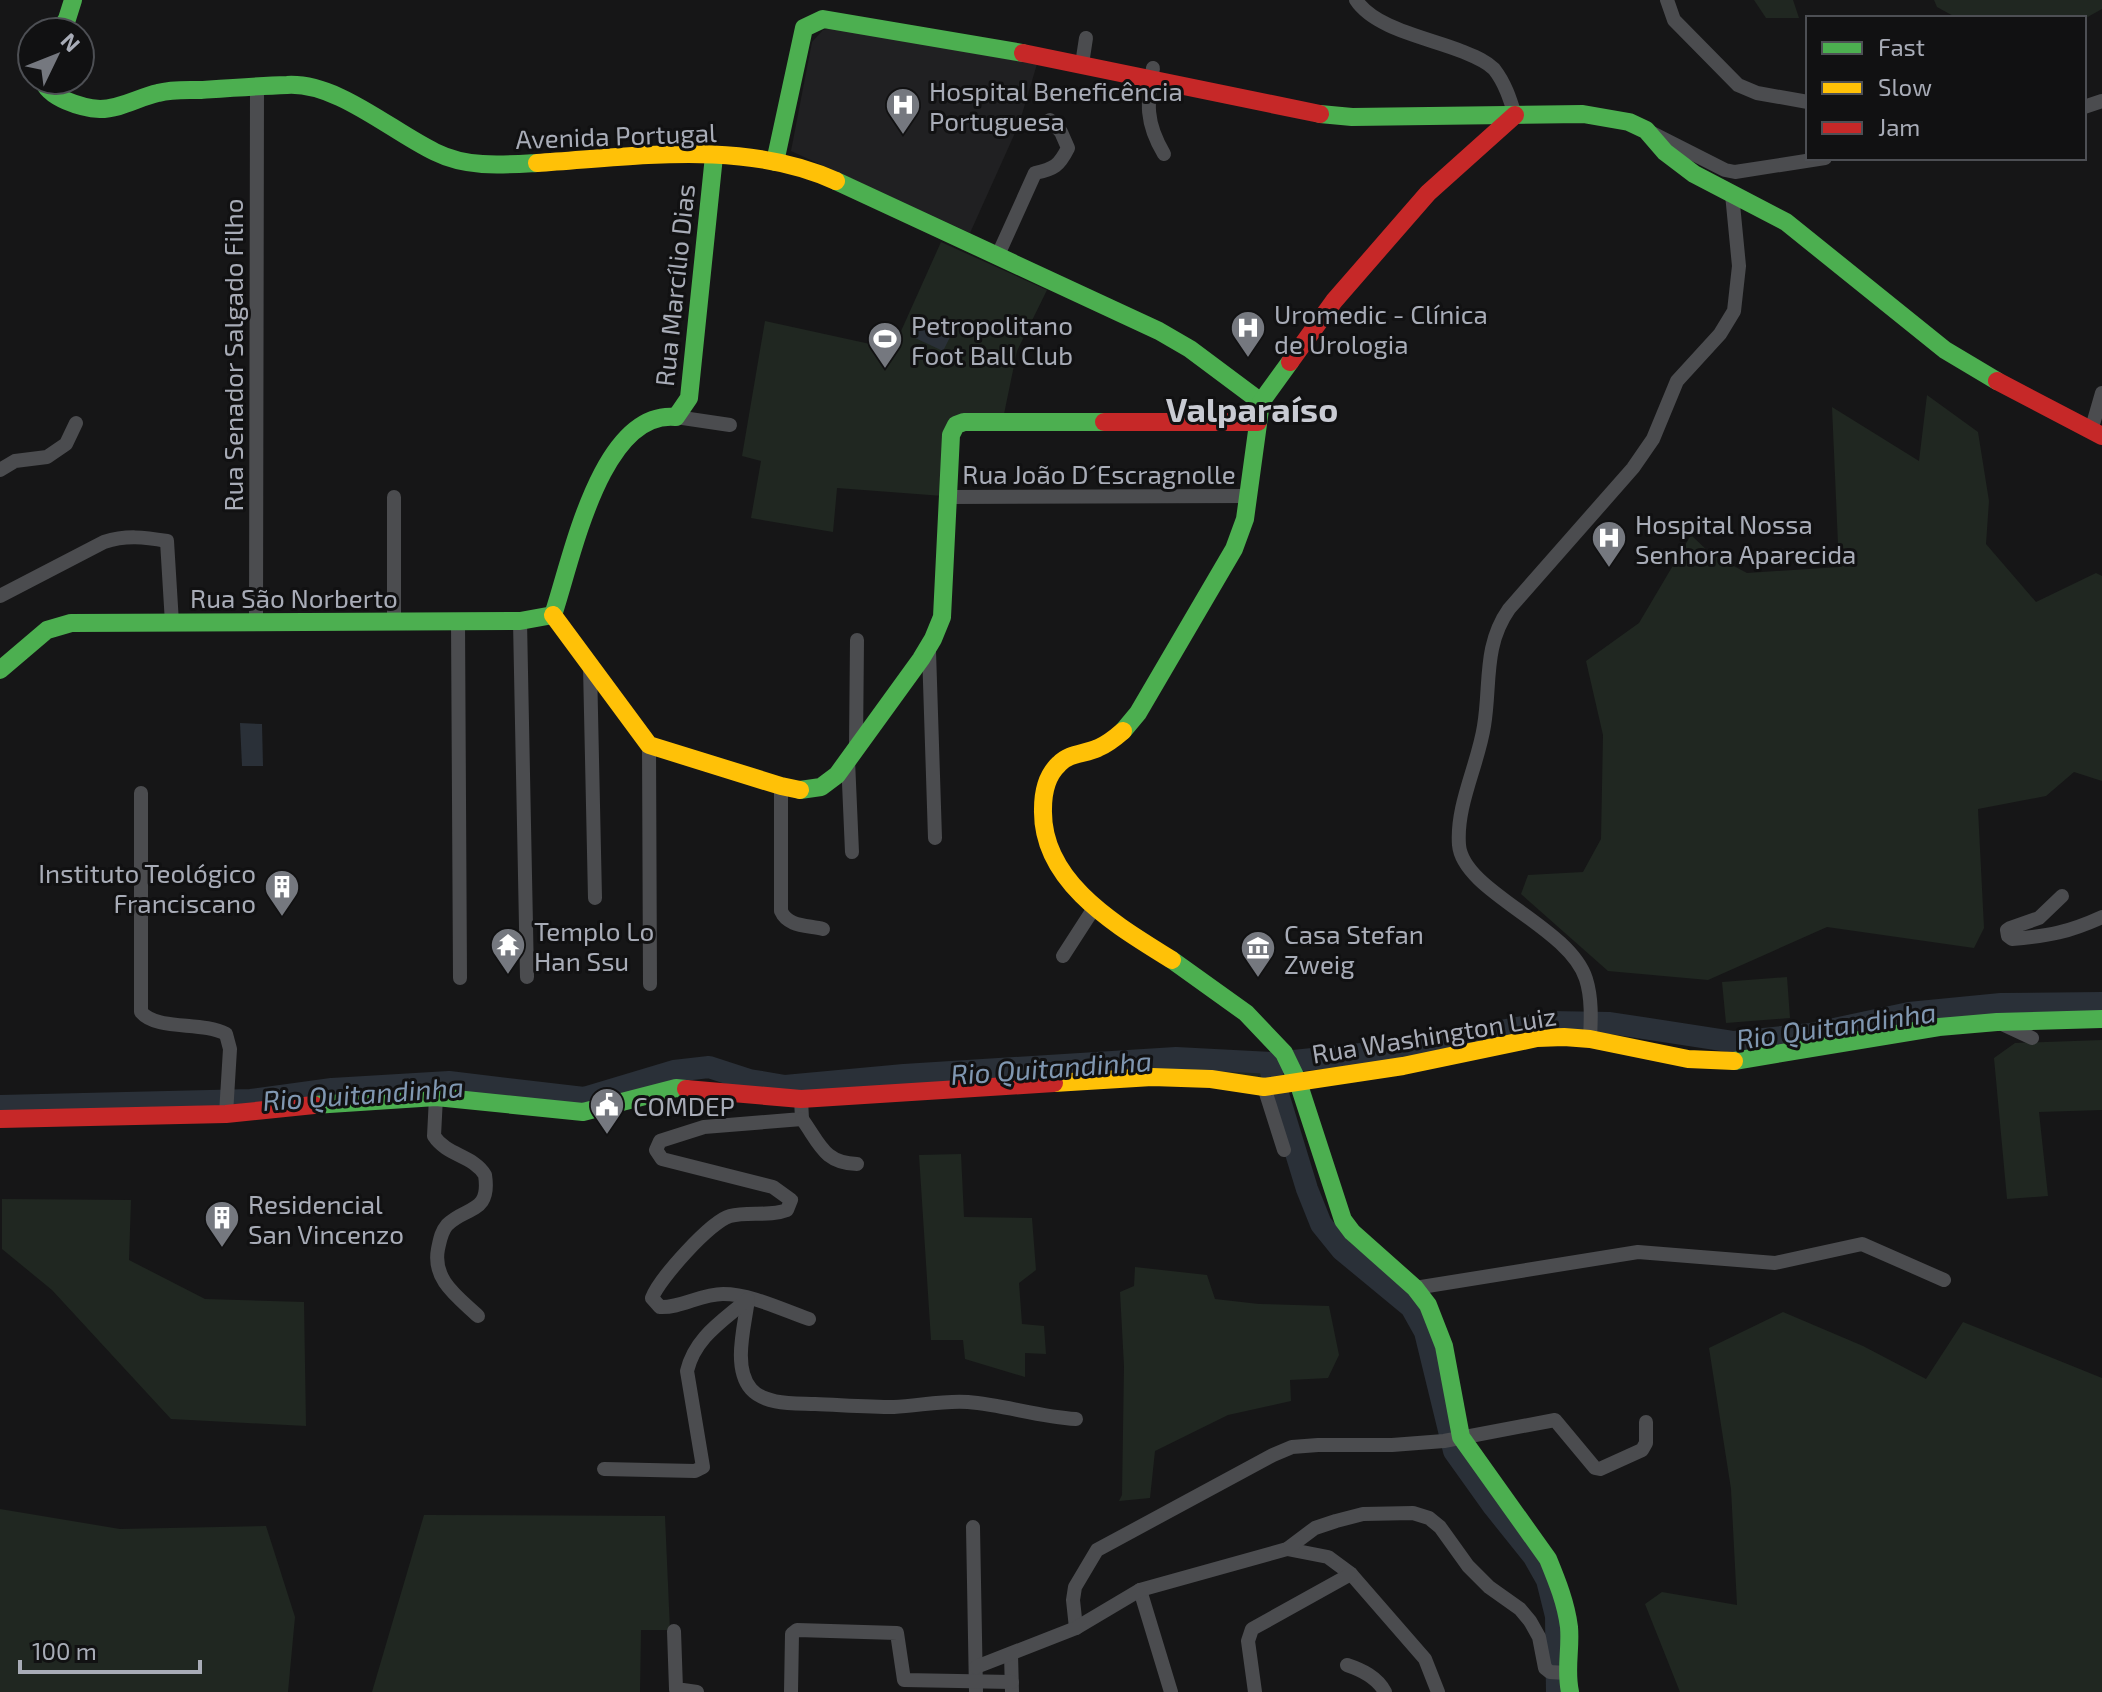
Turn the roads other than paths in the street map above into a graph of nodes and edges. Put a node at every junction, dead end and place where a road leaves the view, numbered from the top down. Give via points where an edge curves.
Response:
1 (1356, 0) edge
2 (1667, 0) edge
3 (1086, 38) dead end
4 (1082, 64) junction
5 (1152, 73) junction
6 (257, 87) junction
7 (57, 96) edge
8 (1806, 102) edge
9 (1515, 115) junction
10 (1050, 120) dead end
11 (1646, 130) junction
12 (1164, 154) dead end
13 (714, 156) junction
14 (1812, 160) edge
15 (775, 162) junction
16 (1732, 194) junction
17 (998, 255) junction
18 (2102, 393) edge
19 (1261, 402) junction
20 (676, 417) junction
21 (1258, 422) junction
22 (76, 423) dead end
23 (730, 425) dead end
24 (2097, 434) edge
25 (0, 470) edge
26 (1249, 496) junction
27 (394, 497) dead end
28 (949, 497) junction
29 (0, 596) edge
30 (553, 615) junction
31 (458, 621) junction
32 (520, 621) junction
33 (394, 622) junction
34 (172, 623) junction
35 (256, 623) junction
36 (857, 640) dead end
37 (929, 651) junction
38 (589, 662) junction
39 (0, 670) edge
40 (649, 745) junction
41 (852, 753) junction
42 (781, 786) junction
43 (141, 793) dead end
44 (935, 838) dead end
45 (852, 852) dead end
46 (2062, 896) dead end
47 (595, 898) dead end
48 (1094, 908) junction
49 (2102, 917) edge
50 (823, 929) dead end
51 (1063, 956) dead end
52 (527, 977) dead end
53 (460, 978) dead end
54 (650, 984) dead end
55 (2102, 1019) edge
56 (1997, 1022) junction
57 (2032, 1038) dead end
58 (1590, 1039) junction
59 (1298, 1083) junction
60 (1264, 1087) junction
61 (436, 1097) junction
62 (801, 1099) junction
63 (226, 1114) junction
64 (0, 1119) edge
65 (802, 1119) junction
66 (1284, 1150) dead end
67 (857, 1164) dead end
68 (1944, 1280) dead end
69 (1415, 1288) junction
70 (748, 1299) junction
71 (478, 1316) dead end
72 (809, 1319) dead end
73 (1076, 1419) dead end
74 (1646, 1422) dead end
75 (1452, 1439) junction
76 (604, 1469) dead end
77 (973, 1527) dead end
78 (1287, 1549) junction
79 (1351, 1574) junction
80 (1140, 1590) junction
81 (1076, 1628) junction
82 (674, 1631) dead end
83 (1011, 1654) junction
84 (1347, 1665) dead end
85 (1558, 1672) junction
86 (976, 1680) edge
87 (1012, 1687) edge
88 (697, 1692) edge
89 (791, 1692) edge
90 (1171, 1692) edge
91 (1255, 1692) edge
92 (1385, 1692) edge
93 (1438, 1692) edge
94 (1570, 1692) edge

1 - 9 street via 1388,26 1486,62 1505,86
2 - 8 street via 1674,20 1738,85
3 - 4 street
4 - 5 street
4 - 15 street via 823,19 804,28
5 - 9 street via 1283,109 1333,115
5 - 12 street via 1150,127
6 - 7 street, Avenida Portugal via 160,92 103,109
6 - 13 street, Avenida Portugal via 314,88 462,162
6 - 35 street, Rua Senador Salgado Filho
9 - 11 street via 1583,114
9 - 19 street via 1428,193 1382,244
10 - 17 street via 1068,148 1059,165 1035,173
11 - 14 street via 1735,172
11 - 16 street via 1679,163
13 - 15 street, Avenida Portugal
13 - 20 street, Rua Marcílio Dias via 689,398
15 - 17 street, Avenida Portugal via 811,170
16 - 24 street via 1786,222 1945,350
16 - 58 street via 1739,266 1734,311 1677,381 1653,439 1633,468 1496,627 1485,724 1459,820 1461,857 1474,875 1576,961 1586,978
17 - 19 street, Avenida Portugal via 1159,331
18 - 24 street
19 - 21 street
20 - 23 street
20 - 30 street via 650,418 596,479
21 - 26 street
21 - 28 street via 964,422 951,435
22 - 25 street via 66,444 47,457 15,461
26 - 28 street, Rua João D´Escragnolle
26 - 48 street via 1234,549 1138,713 1098,749 1068,755 1047,782 1043,821 1053,852
27 - 33 street
28 - 37 street via 942,617
29 - 34 street via 104,542 142,537 167,541
30 - 32 street, Rua São Norberto
30 - 38 street
31 - 32 street, Rua São Norberto
31 - 33 street, Rua São Norberto
31 - 53 street
32 - 52 street
33 - 35 street, Rua São Norberto
34 - 35 street, Rua São Norberto
34 - 39 street, Rua São Norberto via 59,625
36 - 41 street
37 - 41 street
37 - 44 street
38 - 40 street
38 - 47 street
40 - 42 street
40 - 54 street
41 - 42 street via 821,787
41 - 45 street
42 - 50 street via 781,911 792,923
43 - 63 street via 141,1012 151,1020 226,1034
46 - 49 street via 2039,918 2007,930 2008,936 2044,937
48 - 51 street
48 - 59 street via 1264,1031 1283,1051
55 - 56 street, Rua Washington Luiz
56 - 57 street
56 - 58 street, Rua Washington Luiz via 1727,1062
58 - 59 street, Rua Washington Luiz via 1537,1038
59 - 60 street, Rua Washington Luiz
59 - 69 street via 1343,1220
60 - 62 street, Rua Washington Luiz via 1152,1077
60 - 66 street
61 - 62 street, Rua Washington Luiz via 583,1112 676,1088
61 - 63 street, Rua Washington Luiz
61 - 71 street via 434,1136 448,1150 472,1160 485,1175 486,1194 480,1205 446,1226 437,1257 443,1281
62 - 65 street
63 - 64 street, Rua Washington Luiz
65 - 67 street via 830,1158
65 - 70 street via 704,1127 657,1145 662,1159 773,1187 791,1200 779,1213 724,1217 652,1298 660,1307 724,1294
68 - 69 street via 1862,1244 1775,1263 1638,1252
69 - 75 street via 1428,1305 1444,1346 1453,1384
70 - 72 street
70 - 73 street via 741,1361 752,1391 764,1398 893,1407 964,1402
70 - 76 street via 701,1340 690,1357 687,1371 703,1467
74 - 75 street via 1642,1450 1600,1469 1555,1420
75 - 81 street via 1292,1447 1273,1455 1097,1550 1075,1587
75 - 85 street via 1548,1559 1569,1630
77 - 86 street
78 - 79 street via 1328,1557
78 - 80 street
78 - 85 street via 1315,1528 1350,1516 1413,1513 1429,1518 1468,1566 1520,1609 1539,1637 1545,1668
79 - 91 street via 1252,1629
79 - 93 street via 1425,1659
80 - 81 street
80 - 90 street
81 - 83 street
82 - 88 street via 676,1689
83 - 86 street
83 - 87 street
84 - 92 street via 1364,1671
85 - 94 street
86 - 87 street
86 - 89 street via 904,1680 899,1635 894,1631 797,1630 792,1634

